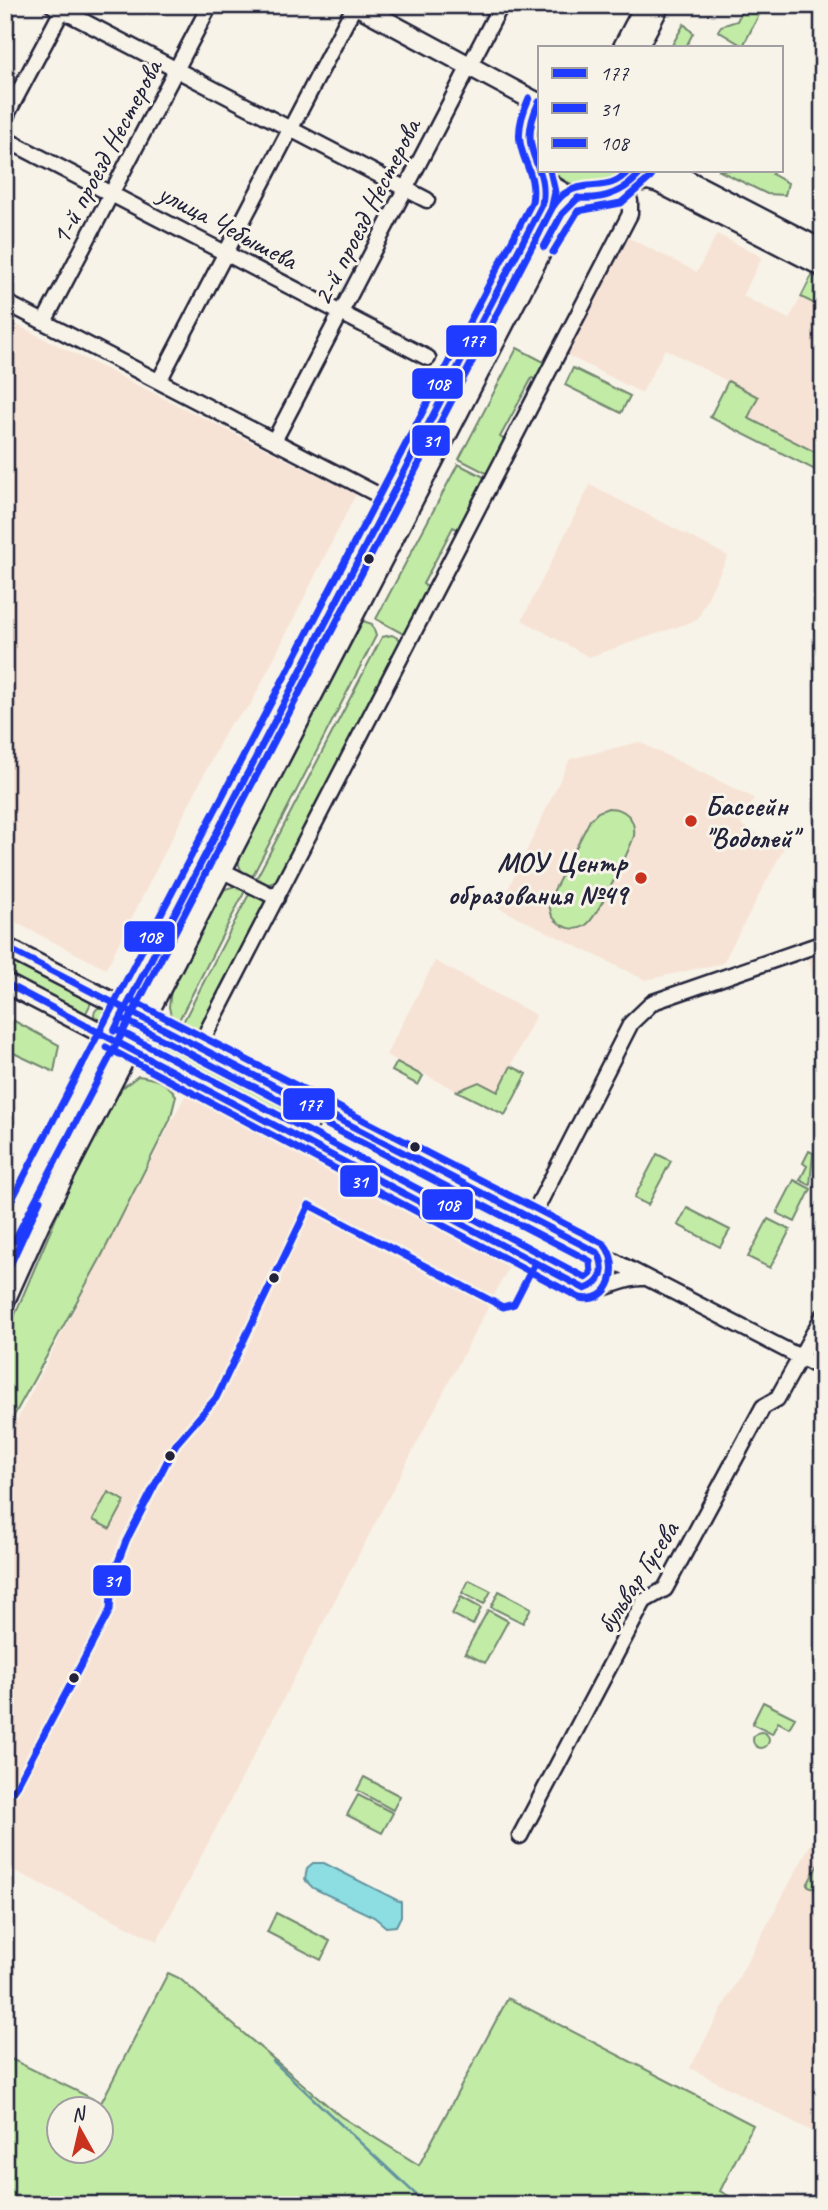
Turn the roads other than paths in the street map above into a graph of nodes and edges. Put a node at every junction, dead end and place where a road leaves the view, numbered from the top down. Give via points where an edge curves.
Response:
1 (210, 5) edge
2 (356, 5) edge
3 (501, 5) edge
4 (645, 5) edge
5 (660, 5) edge
6 (60, 7) edge
7 (624, 46) edge
8 (639, 46) edge
9 (470, 65) junction
10 (178, 70) junction
11 (538, 101) edge
12 (538, 104) edge
13 (5, 118) edge
14 (290, 128) junction
15 (5, 139) edge
16 (538, 169) edge
17 (540, 172) edge
18 (672, 172) edge
19 (638, 177) edge
20 (544, 179) junction
21 (405, 189) junction
22 (113, 193) junction
23 (617, 194) junction
24 (578, 198) junction
25 (427, 200) dead end
26 (823, 250) edge
27 (226, 253) junction
28 (823, 267) edge
29 (5, 302) edge
30 (342, 313) junction
31 (44, 322) junction
32 (428, 358) dead end
33 (159, 381) junction
34 (274, 441) junction
35 (390, 501) junction
36 (221, 870) junction
37 (277, 898) junction
38 (823, 943) edge
39 (5, 947) edge
40 (5, 983) edge
41 (126, 1009) junction
42 (145, 1019) junction
43 (111, 1038) junction
44 (199, 1047) junction
45 (130, 1048) junction
46 (302, 1100) junction
47 (332, 1116) junction
48 (290, 1134) junction
49 (313, 1146) junction
50 (531, 1219) junction
51 (5, 1237) edge
52 (598, 1253) junction
53 (647, 1279) junction
54 (584, 1289) junction
55 (5, 1301) edge
56 (823, 1316) edge
57 (800, 1357) junction
58 (823, 1369) edge
59 (520, 1836) dead end

1 - 10 street, 1-й проезд Нестерова
2 - 9 main road
2 - 14 street
3 - 9 street, 2-й проезд Нестерова
4 - 7 main road
5 - 8 main road
6 - 10 street
6 - 13 street
9 - 11 main road
9 - 21 street, 2-й проезд Нестерова
10 - 14 street
10 - 22 street, 1-й проезд Нестерова
12 - 16 main road via 528,145
14 - 21 street
14 - 27 street
15 - 22 street, улица Чебышева
17 - 20 main road
18 - 26 main road
19 - 23 main road
19 - 28 main road via 659,183
20 - 24 main road
20 - 35 main road via 544,199 532,226
21 - 25 street
21 - 30 street, 2-й проезд Нестерова
22 - 27 street, улица Чебышева
22 - 31 street, 1-й проезд Нестерова
23 - 24 main road
23 - 37 street via 626,197 631,206 620,235
24 - 36 main road via 565,209 545,245
27 - 30 street, улица Чебышева
27 - 33 street
29 - 31 street
30 - 32 street, улица Чебышева
30 - 34 street, 2-й проезд Нестерова
31 - 33 street
33 - 34 street
34 - 35 street
35 - 41 main road
36 - 37 street
36 - 42 main road
37 - 44 street
38 - 50 street via 653,1002 638,1013
39 - 41 main road
40 - 43 main road
41 - 42 street
41 - 43 main road
42 - 44 street
42 - 45 main road
43 - 45 street
43 - 51 main road
44 - 46 street
45 - 48 street
45 - 55 main road
46 - 47 street
46 - 48 street via 309,1109 309,1122 301,1132
47 - 49 street via 319,1116 310,1123
47 - 50 street
48 - 49 street
49 - 54 street
50 - 52 street
52 - 53 street
52 - 54 street via 602,1276
53 - 54 street via 621,1279 598,1290
53 - 57 street
56 - 57 street, бульвар Гусева
57 - 58 street
57 - 59 street, бульвар Гусева via 778,1398 763,1407 665,1589 644,1601

